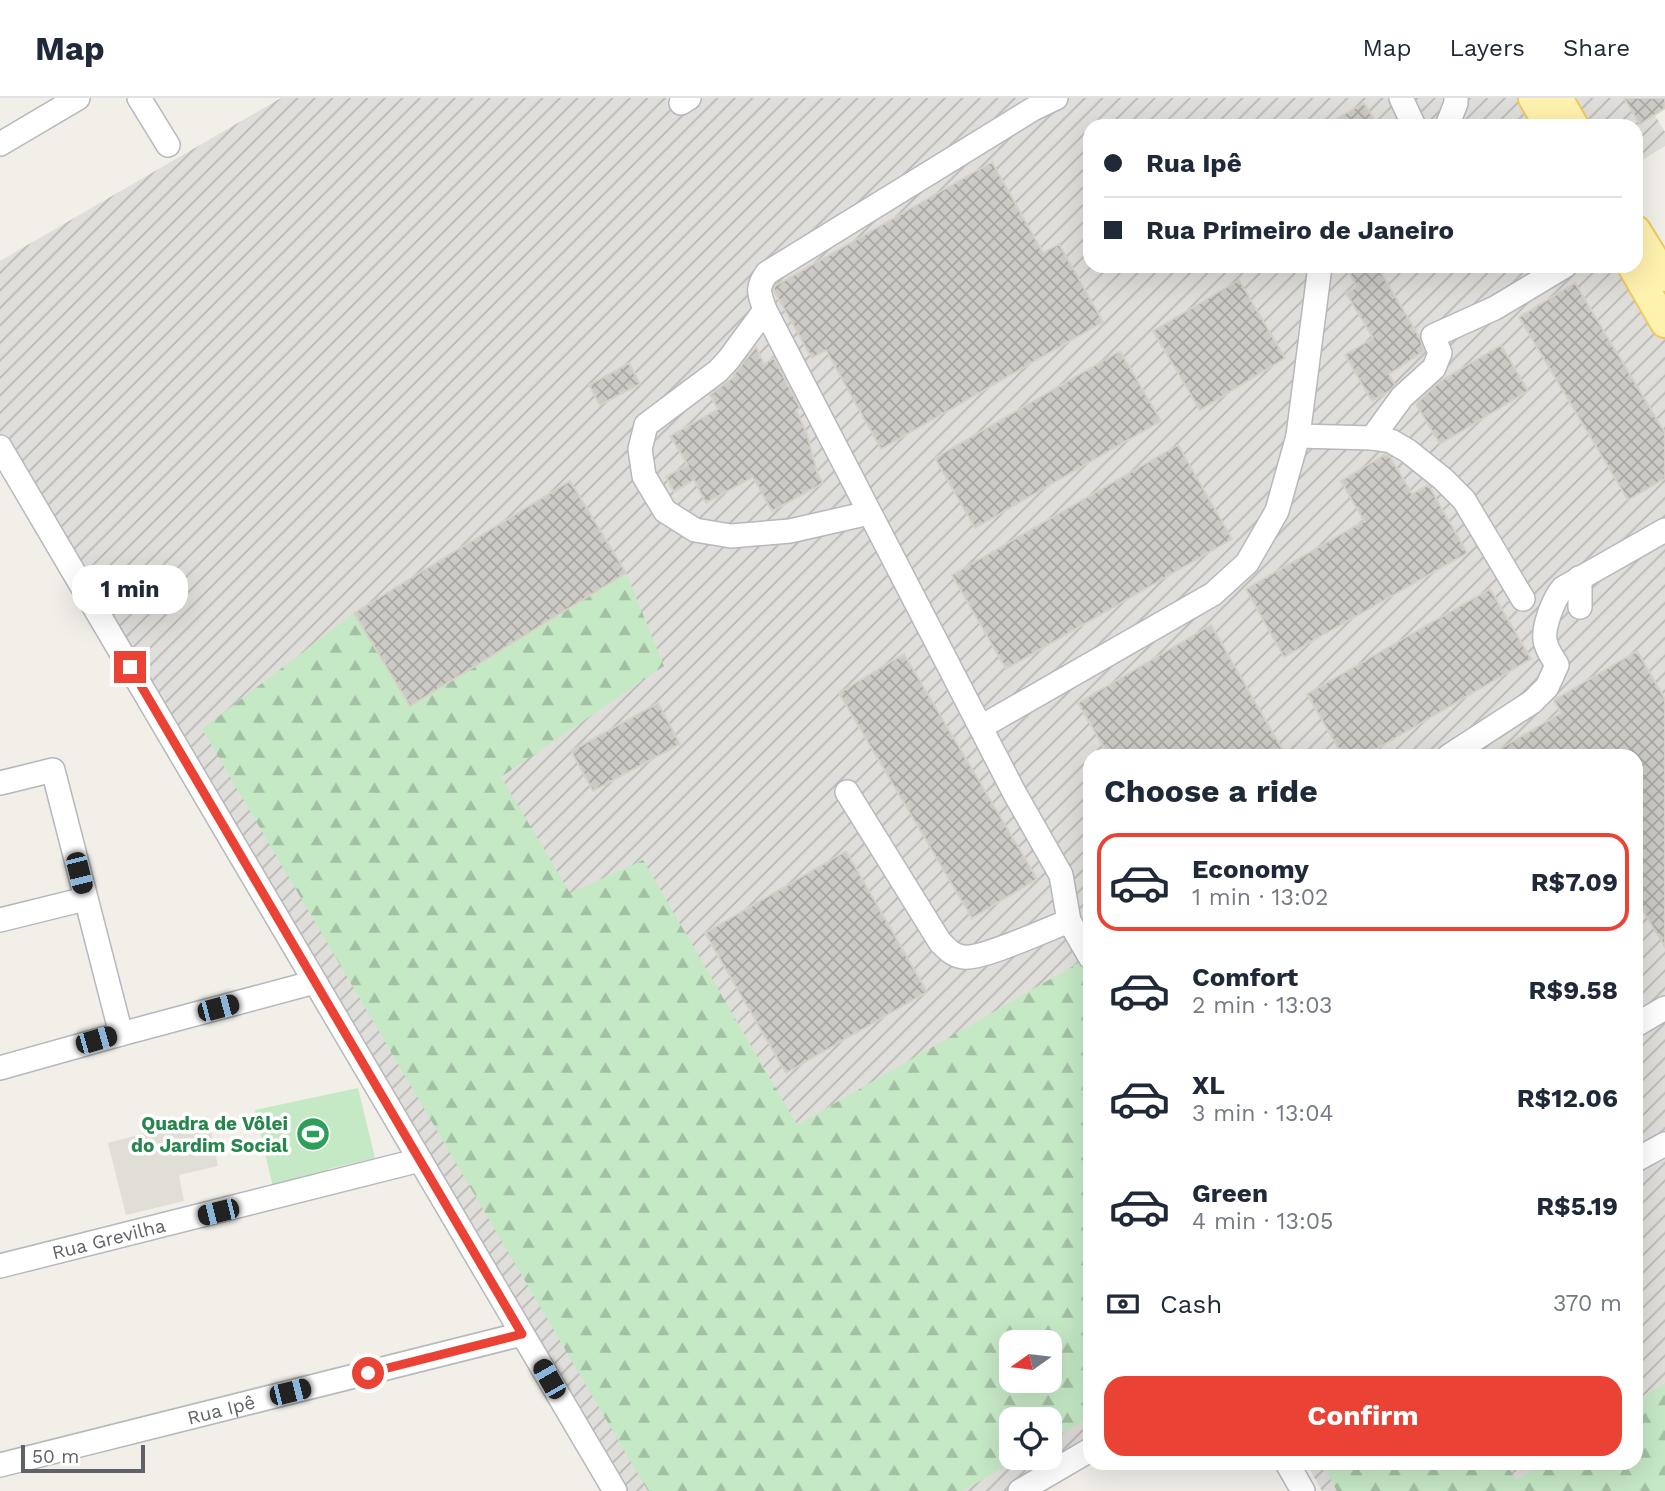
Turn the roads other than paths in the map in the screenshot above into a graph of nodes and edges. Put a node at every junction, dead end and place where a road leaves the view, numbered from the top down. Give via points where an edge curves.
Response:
1 (78, 98) edge
2 (139, 98) edge
3 (1056, 98) edge
4 (1401, 98) edge
5 (1456, 98) edge
6 (1533, 98) edge
7 (1558, 98) edge
8 (1411, 119) edge
9 (1450, 119) edge
10 (1545, 119) edge
11 (1570, 119) edge
12 (0, 144) edge
13 (168, 145) dead end
14 (1643, 241) edge
15 (1319, 273) edge
16 (1554, 273) edge
17 (1637, 273) edge
18 (1665, 277) edge
19 (765, 310) junction
20 (1662, 311) edge
21 (1298, 436) junction
22 (1372, 439) junction
23 (0, 447) edge
24 (869, 513) junction
25 (1665, 530) edge
26 (1579, 579) junction
27 (1523, 599) dead end
28 (1580, 607) dead end
29 (981, 727) junction
30 (1460, 749) edge
31 (0, 783) edge
32 (847, 792) dead end
33 (85, 899) junction
34 (0, 920) edge
35 (1069, 921) junction
36 (1083, 945) edge
37 (315, 982) junction
38 (1665, 1008) edge
39 (1643, 1021) edge
40 (121, 1034) junction
41 (0, 1068) edge
42 (1665, 1144) edge
43 (1643, 1156) edge
44 (420, 1160) junction
45 (0, 1266) edge
46 (522, 1334) junction
47 (1083, 1454) edge
48 (0, 1465) edge
49 (1291, 1470) edge
50 (615, 1491) edge
51 (1020, 1491) edge
52 (1303, 1491) edge

1 - 12 street
2 - 13 street
3 - 19 street via 767,273 760,282
4 - 8 street
5 - 9 street
6 - 10 main road
7 - 11 main road
14 - 18 main road
15 - 21 street
16 - 22 street via 1433,336 1440,353 1434,368 1402,397
17 - 20 main road
19 - 24 street
19 - 24 street via 719,370 646,425 640,449 644,476 665,511 695,530 731,536 790,531
21 - 22 street
21 - 29 street via 1277,511 1239,571 1213,594
22 - 27 street via 1391,441 1408,451 1464,500
23 - 37 street
24 - 29 street
25 - 26 street
26 - 28 street
26 - 30 street via 1557,594 1547,621 1545,640 1557,666 1548,687
29 - 35 street via 1061,875
31 - 33 street via 53,769
32 - 35 street via 940,942 953,954 966,958 986,953
33 - 34 street
33 - 40 street
35 - 36 street
37 - 40 street
37 - 44 street
38 - 39 street
40 - 41 street
42 - 43 street
44 - 45 street, Rua Grevilha
44 - 46 street
46 - 48 street, Rua Ipê
46 - 50 street
47 - 51 street
49 - 52 street

